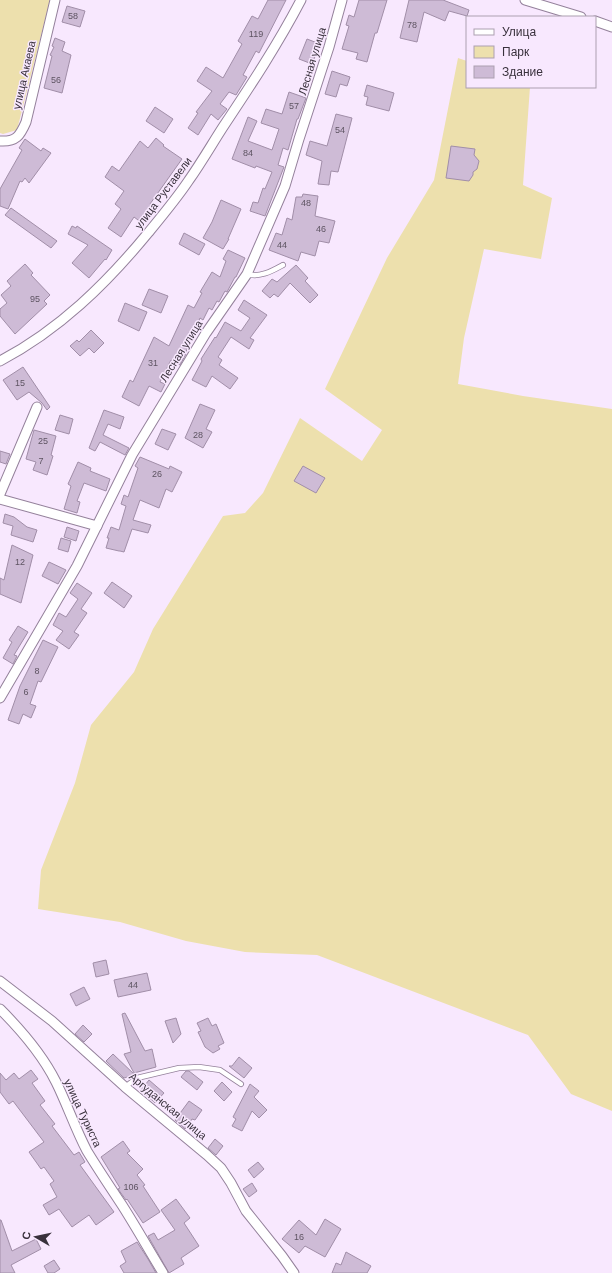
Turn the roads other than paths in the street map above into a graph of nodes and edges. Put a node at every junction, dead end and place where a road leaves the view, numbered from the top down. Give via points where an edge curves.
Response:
1 (55, 0) edge
2 (301, 0) edge
3 (342, 0) edge
4 (525, 0) edge
5 (578, 16) edge
6 (596, 21) edge
7 (612, 26) edge
8 (0, 141) edge
9 (283, 265) dead end
10 (247, 274) junction
11 (0, 361) edge
12 (37, 407) dead end
13 (0, 494) edge
14 (0, 499) edge
15 (97, 526) junction
16 (0, 698) edge
17 (0, 981) edge
18 (0, 1009) edge
19 (241, 1084) dead end
20 (125, 1087) junction
21 (162, 1273) edge
22 (294, 1273) edge

1 - 8 street, улица Акаева via 26,122 17,137
2 - 11 street, улица Руставели via 262,68 188,181 136,248 68,315 31,343
3 - 10 street, Лесная улица via 285,186
4 - 5 street
6 - 7 street
9 - 10 lane via 259,276
10 - 15 street, Лесная улица via 206,332 132,454
12 - 13 street
14 - 15 street
15 - 16 street, Лесная улица via 77,566
17 - 20 street, Аргуданская улица via 52,1021
18 - 21 street, улица Туриста via 44,1062 88,1153
19 - 20 lane via 220,1070 199,1067 179,1068 138,1078
20 - 22 street, Аргуданская улица via 221,1168 246,1210

